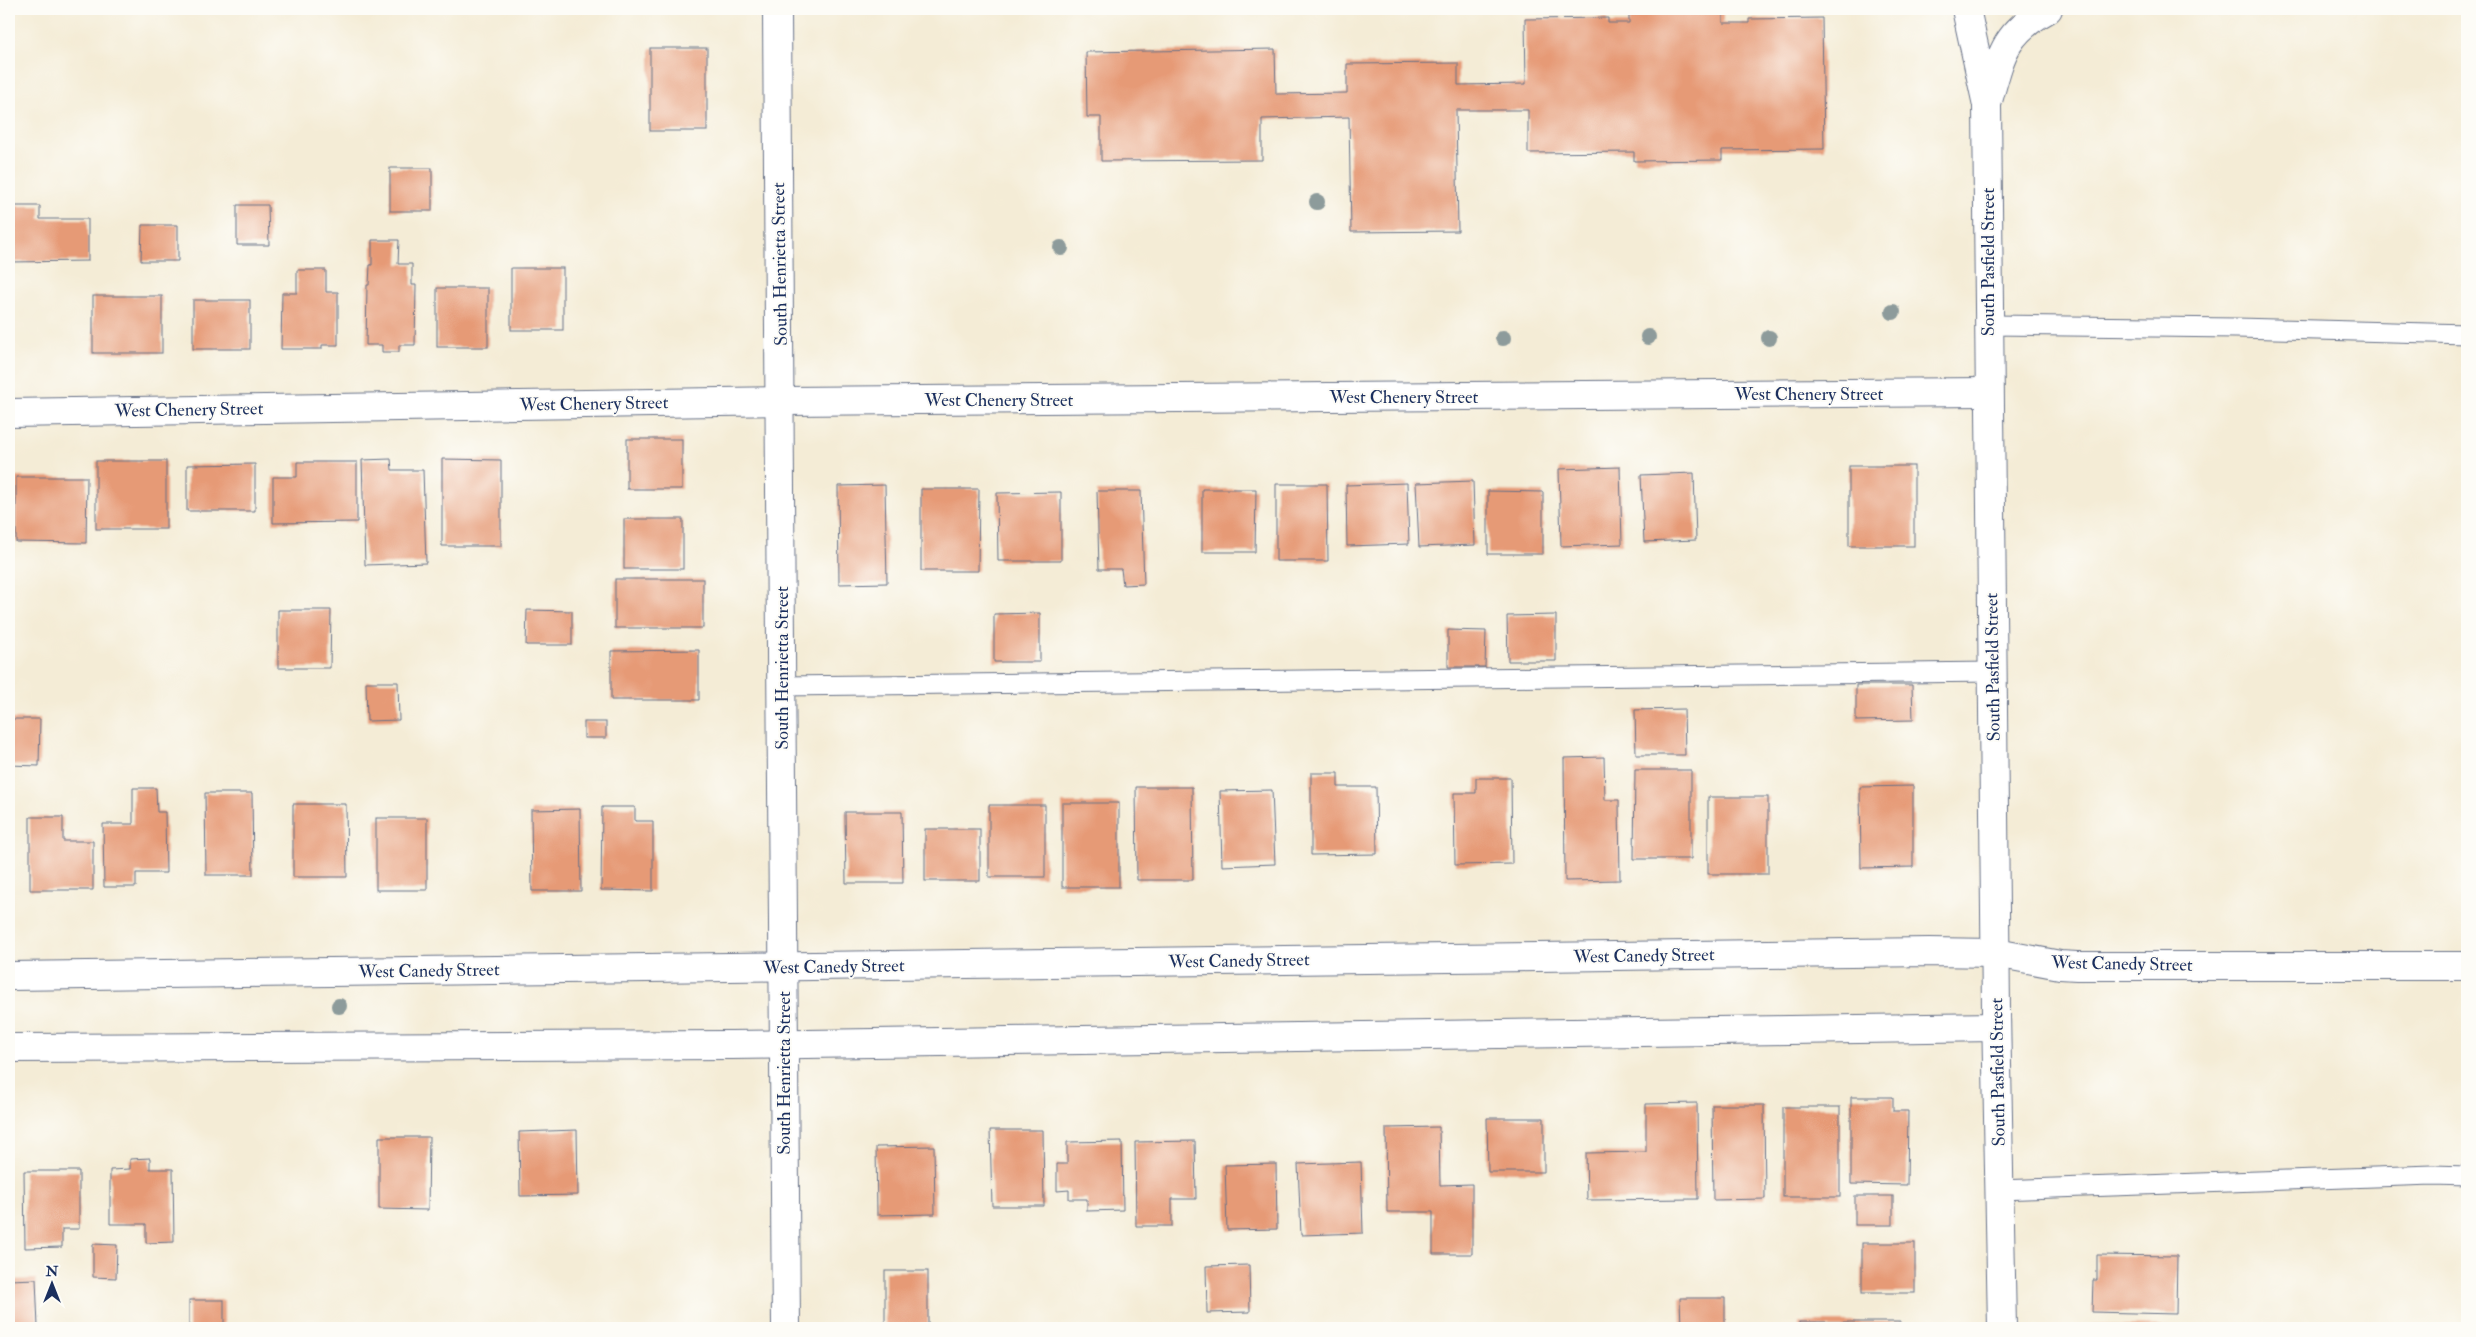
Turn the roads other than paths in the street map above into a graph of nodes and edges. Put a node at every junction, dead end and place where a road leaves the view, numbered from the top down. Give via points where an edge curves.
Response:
1 (777, 9) edge
2 (1966, 9) edge
3 (2048, 9) edge
4 (1987, 105) junction
5 (1988, 325) junction
6 (2467, 334) edge
7 (1989, 392) junction
8 (782, 400) junction
9 (9, 413) edge
10 (1994, 672) junction
11 (782, 686) junction
12 (1996, 953) junction
13 (2467, 966) edge
14 (784, 967) junction
15 (9, 976) edge
16 (1996, 1027) junction
17 (783, 1044) junction
18 (9, 1048) edge
19 (2467, 1176) edge
20 (2000, 1190) junction
21 (786, 1328) edge
22 (2002, 1328) edge

1 - 8 street, South Henrietta Street
2 - 4 street, South Pasfield Street
3 - 4 street via 2014,33 2002,53
4 - 5 street, South Pasfield Street
5 - 6 lane
5 - 7 street, South Pasfield Street
7 - 8 street, West Chenery Street
7 - 10 street, South Pasfield Street
8 - 9 street, West Chenery Street
8 - 11 street, South Henrietta Street
10 - 11 lane
10 - 12 street, South Pasfield Street
11 - 14 street, South Henrietta Street
12 - 13 street, West Canedy Street via 2077,966
12 - 14 street, West Canedy Street
12 - 16 street, South Pasfield Street
14 - 15 street, West Canedy Street
14 - 17 street, South Henrietta Street
16 - 17 street
16 - 20 street, South Pasfield Street
17 - 18 street
17 - 21 street, South Henrietta Street
19 - 20 lane
20 - 22 street, South Pasfield Street

